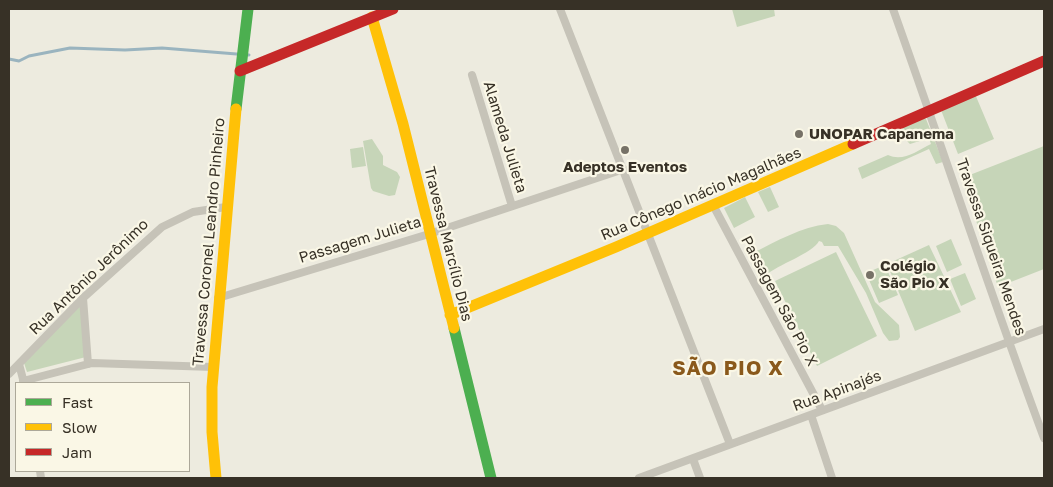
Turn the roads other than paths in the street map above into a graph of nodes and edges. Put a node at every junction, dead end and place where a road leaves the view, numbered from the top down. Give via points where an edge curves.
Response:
1 (248, 9) edge
2 (393, 9) edge
3 (560, 9) edge
4 (893, 9) edge
5 (372, 17) junction
6 (1044, 61) edge
7 (240, 71) junction
8 (472, 75) dead end
9 (930, 112) junction
10 (624, 169) junction
11 (712, 205) junction
12 (512, 206) junction
13 (226, 207) junction
14 (646, 233) junction
15 (429, 234) junction
16 (84, 298) junction
17 (218, 298) junction
18 (450, 315) junction
19 (1044, 330) edge
20 (1009, 342) junction
21 (19, 364) junction
22 (88, 364) junction
23 (212, 367) junction
24 (9, 374) edge
25 (23, 382) edge
26 (822, 410) junction
27 (811, 415) junction
28 (1044, 438) edge
29 (730, 444) junction
30 (693, 458) junction
31 (216, 478) edge
32 (491, 478) edge
33 (639, 478) edge
34 (700, 478) edge
35 (832, 478) edge

1 - 7 street, Travessa Coronel Leandro Pinheiro
2 - 5 street
3 - 10 street
4 - 9 street, Travessa Siqueira Mendes
5 - 7 street
5 - 15 street, Travessa Marcílio Dias
6 - 9 street, Rua Cônego Inácio Magalhães
7 - 13 street, Travessa Coronel Leandro Pinheiro
8 - 12 street, Alameda Julieta
9 - 11 street, Rua Cônego Inácio Magalhães
9 - 20 street, Travessa Siqueira Mendes
10 - 12 street, Passagem Julieta
10 - 14 street
11 - 14 street, Rua Cônego Inácio Magalhães
11 - 26 street, Passagem São Pio X
12 - 15 street, Passagem Julieta
13 - 16 street, Rua Antônio Jerônimo via 193,212 162,227
13 - 17 street, Travessa Coronel Leandro Pinheiro
14 - 18 street, Rua Cônego Inácio Magalhães
14 - 29 street
15 - 17 street, Passagem Julieta
15 - 18 street, Travessa Marcílio Dias
16 - 21 street, Rua Antônio Jerônimo
16 - 22 street
17 - 23 street, Travessa Coronel Leandro Pinheiro
18 - 32 street, Travessa Marcílio Dias
19 - 20 street, Rua Apinajés
20 - 26 street, Rua Apinajés
20 - 28 street, Travessa Siqueira Mendes
21 - 24 street, Rua Antônio Jerônimo
21 - 25 street
22 - 23 street
22 - 25 street
23 - 31 street, Travessa Coronel Leandro Pinheiro via 210,431
26 - 27 street, Rua Apinajés
27 - 29 street, Rua Apinajés
27 - 35 street
29 - 30 street, Rua Apinajés
30 - 33 street, Rua Apinajés
30 - 34 street

